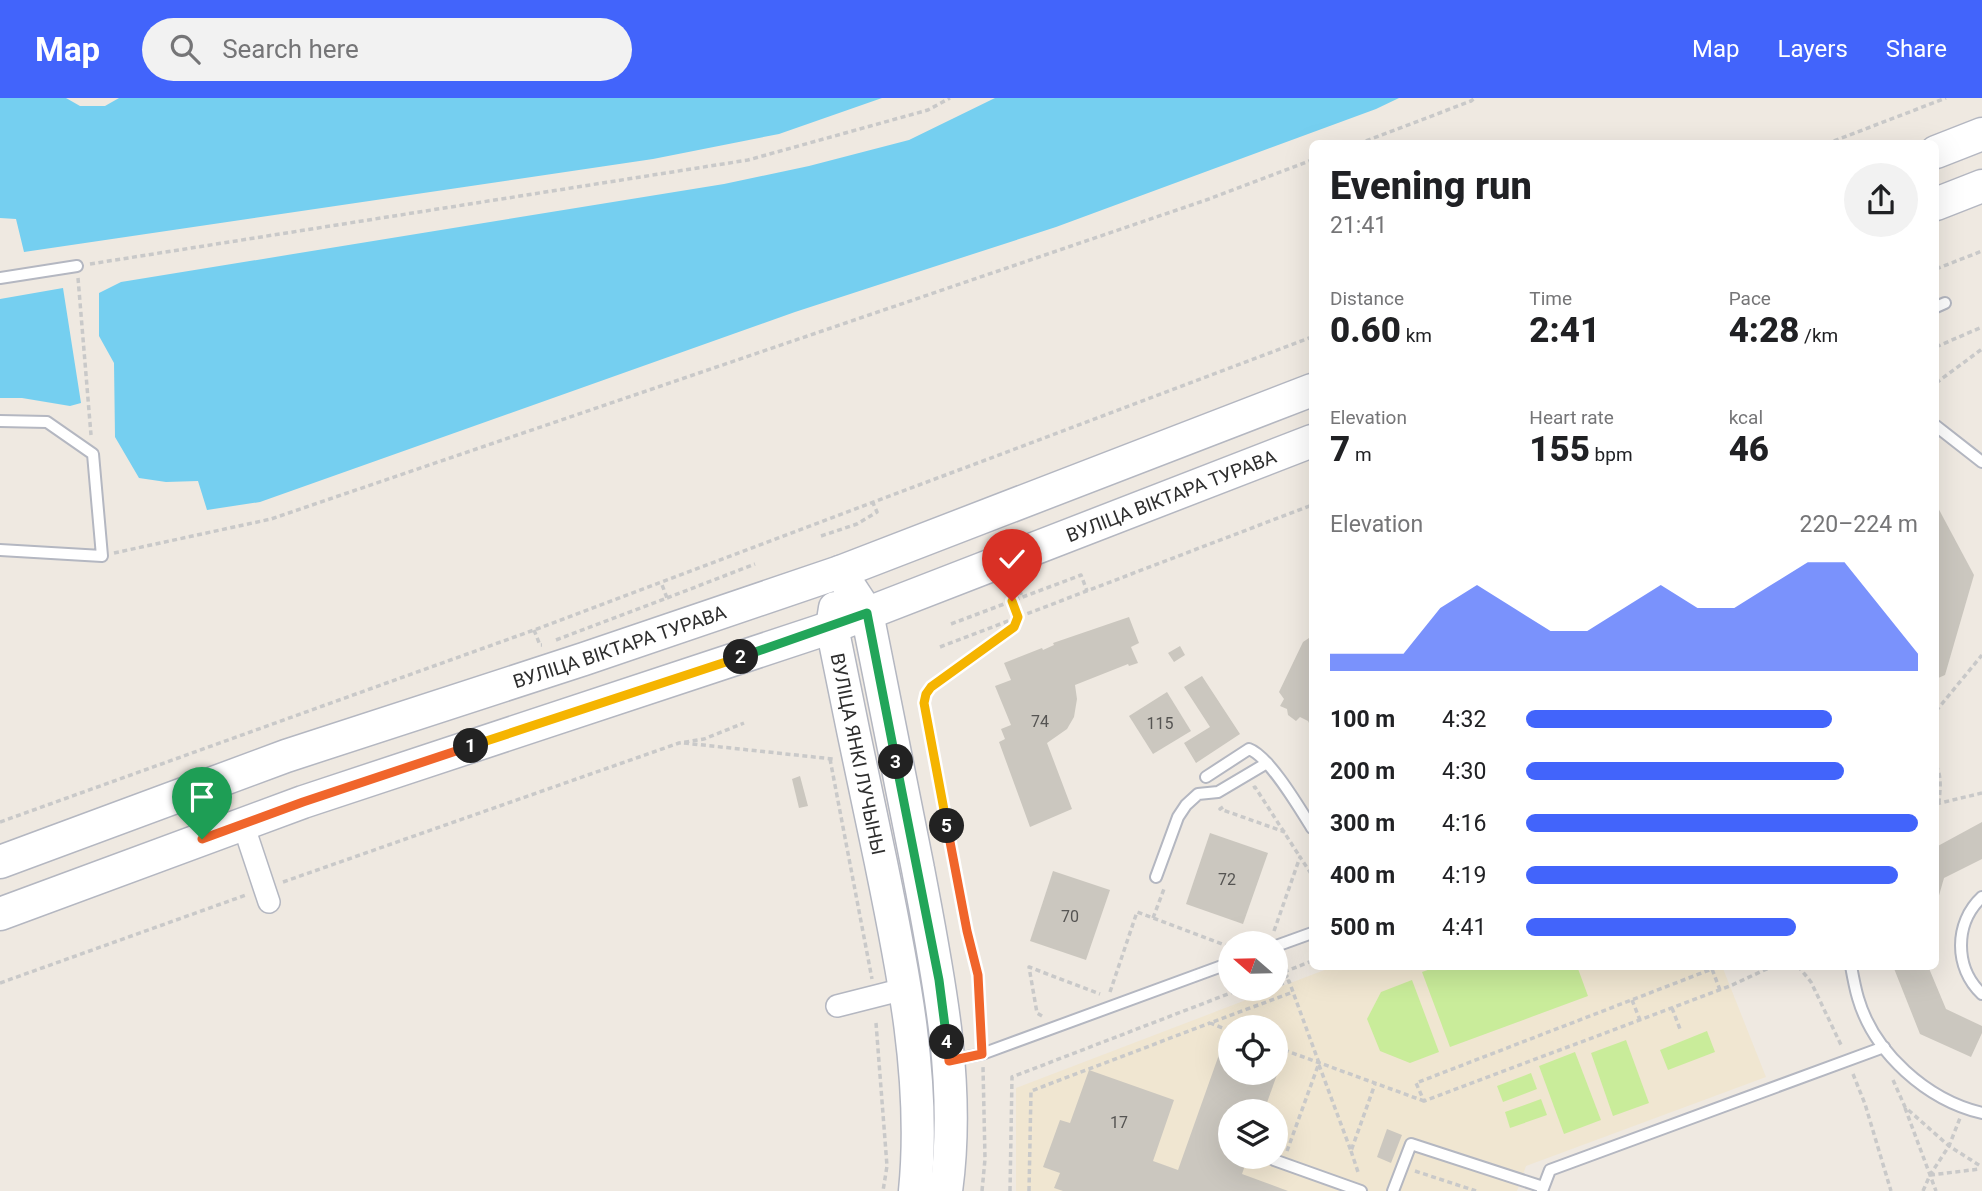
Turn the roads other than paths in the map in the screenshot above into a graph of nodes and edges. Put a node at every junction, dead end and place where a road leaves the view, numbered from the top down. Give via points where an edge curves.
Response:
1 (1982, 135) edge
2 (1939, 151) edge
3 (1982, 186) edge
4 (1939, 203) edge
5 (77, 266) road end
6 (0, 278) edge
7 (1309, 391) edge
8 (0, 421) edge
9 (1939, 428) edge
10 (1309, 443) edge
11 (1982, 462) edge
12 (0, 550) edge
13 (840, 572) junction
14 (867, 613) junction
15 (832, 627) junction
16 (1267, 763) junction
17 (1206, 778) dead end
18 (243, 824) junction
19 (1309, 824) edge
20 (0, 862) edge
21 (1156, 877) dead end
22 (267, 895) road end
23 (1982, 897) edge
24 (0, 914) edge
25 (1309, 934) edge
26 (1288, 938) edge
27 (1218, 967) edge
28 (1852, 970) edge
29 (904, 989) junction
30 (1982, 995) edge
31 (837, 1006) dead end
32 (1882, 1048) junction
33 (949, 1061) junction
34 (1982, 1113) edge
35 (1288, 1165) edge
36 (1361, 1186) edge
37 (1542, 1189) edge
38 (915, 1191) edge
39 (946, 1191) edge
40 (1393, 1191) edge

1 - 2 main road
3 - 4 main road
5 - 6 lane
7 - 13 main road, ВУЛІЦА ВІКТАРА ТУРАВА
8 - 12 lane via 47,422 93,454 102,556
9 - 11 lane
10 - 14 main road, ВУЛІЦА ВІКТАРА ТУРАВА
13 - 14 main road, ВУЛІЦА ЯНКІ ЛУЧЫНЫ
13 - 15 main road, ВУЛІЦА ЯНКІ ЛУЧЫНЫ
13 - 20 main road, ВУЛІЦА ВІКТАРА ТУРАВА via 286,756
14 - 15 main road, ВУЛІЦА ВІКТАРА ТУРАВА
14 - 33 main road, ВУЛІЦА ЯНКІ ЛУЧЫНЫ via 939,980
15 - 18 main road, ВУЛІЦА ВІКТАРА ТУРАВА
15 - 29 main road, ВУЛІЦА ЯНКІ ЛУЧЫНЫ
16 - 17 lane via 1249,749
16 - 19 lane
16 - 21 lane via 1218,792 1198,794 1186,805
18 - 22 street
18 - 24 main road, ВУЛІЦА ВІКТАРА ТУРАВА
23 - 30 lane via 1964,924 1960,945 1963,967
25 - 26 lane
27 - 33 lane via 982,1054
28 - 32 lane via 1865,1017
29 - 31 street
29 - 38 main road, ВУЛІЦА ЯНКІ ЛУЧЫНЫ via 918,1097
32 - 34 lane via 1924,1086
32 - 37 lane via 1550,1170
33 - 39 main road, ВУЛІЦА ЯНКІ ЛУЧЫНЫ
35 - 36 lane
37 - 40 lane via 1412,1144

